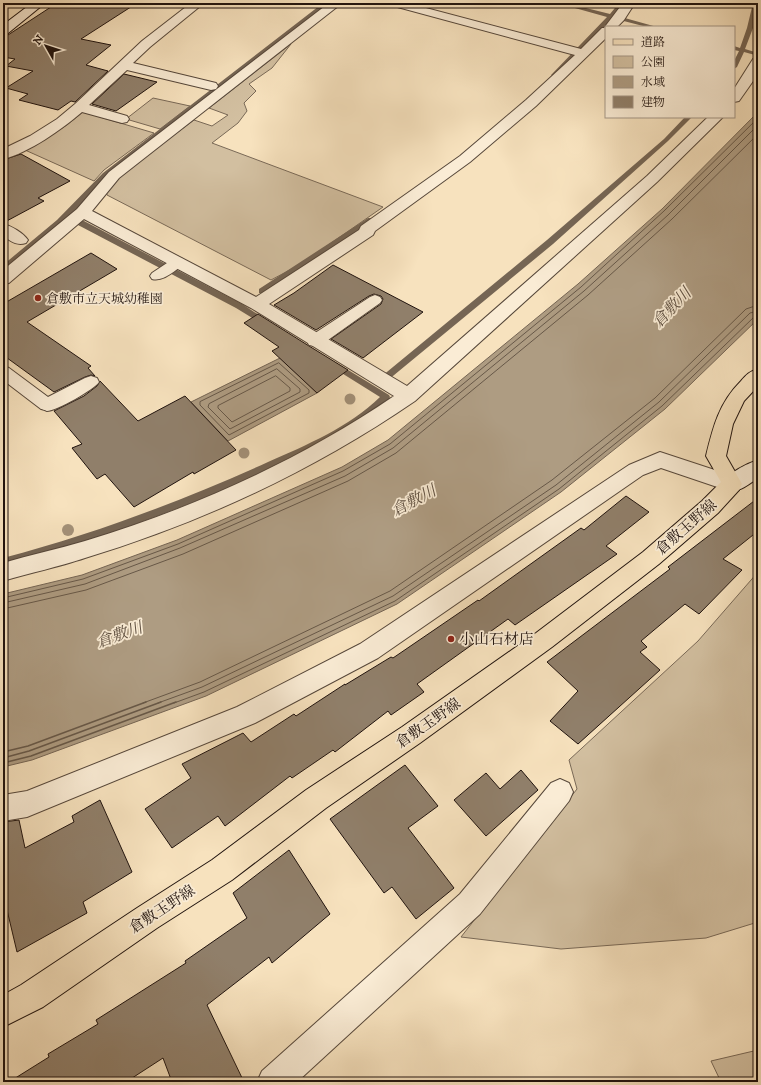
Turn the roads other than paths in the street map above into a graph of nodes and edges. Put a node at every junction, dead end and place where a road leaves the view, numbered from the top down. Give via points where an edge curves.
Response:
1 (39, 3) edge
2 (198, 3) edge
3 (336, 3) edge
4 (394, 3) edge
5 (629, 3) edge
6 (615, 21) edge
7 (3, 31) edge
8 (605, 32) edge
9 (579, 52) junction
10 (758, 62) edge
11 (124, 65) junction
12 (211, 86) dead end
13 (735, 97) edge
14 (80, 107) junction
15 (715, 118) edge
16 (122, 119) dead end
17 (3, 155) edge
18 (83, 212) junction
19 (3, 229) edge
20 (20, 240) dead end
21 (3, 279) edge
22 (375, 300) dead end
23 (257, 304) junction
24 (316, 341) junction
25 (3, 372) edge
26 (758, 375) edge
27 (91, 382) dead end
28 (408, 396) junction
29 (758, 468) edge
30 (732, 484) junction
31 (3, 572) edge
32 (560, 792) dead end
33 (3, 808) edge
34 (3, 1012) edge
35 (273, 1082) edge

1 - 7 street
2 - 11 street
3 - 18 street via 114,175
4 - 9 street
5 - 6 street
8 - 9 street
9 - 23 street via 531,103 465,159 367,229 367,232
10 - 13 street
11 - 12 street
11 - 14 street
14 - 16 street
14 - 17 street via 49,130
15 - 28 street via 652,179
18 - 21 street
18 - 23 street via 167,270
19 - 20 street
22 - 24 lane
23 - 24 street
24 - 28 street
25 - 27 lane via 47,405
26 - 30 main road via 736,397 724,424 716,456
28 - 31 street via 331,445 252,485 183,515 95,546
29 - 30 street
30 - 33 street via 660,460 636,470 369,651 246,715 28,804
30 - 34 main road, 倉敷玉野線 via 710,507 651,558 544,640 316,799 222,870 32,996
32 - 35 street via 470,904

